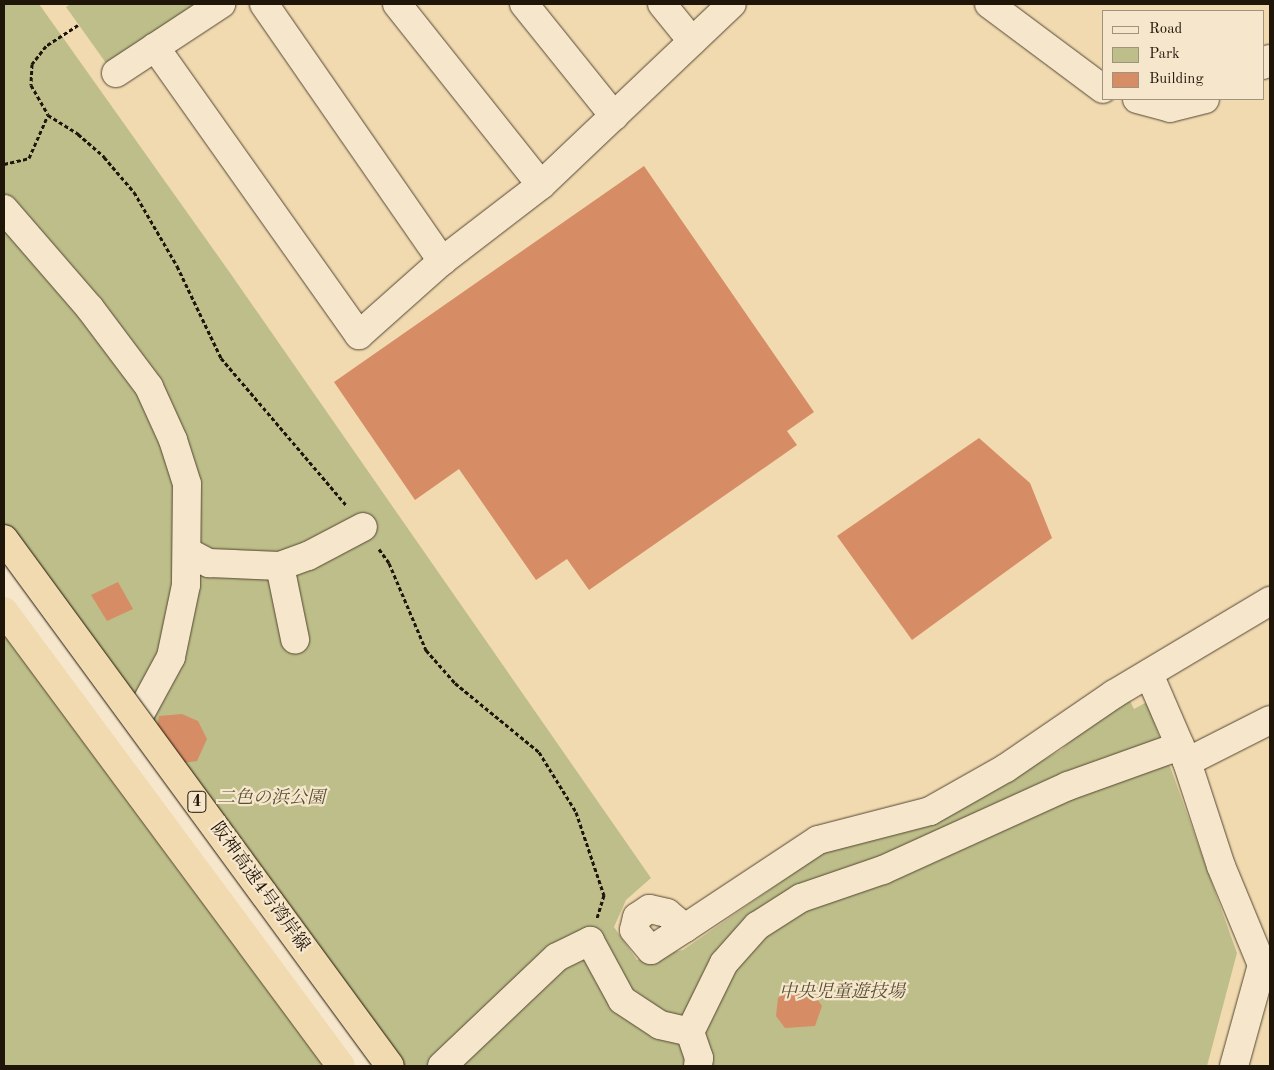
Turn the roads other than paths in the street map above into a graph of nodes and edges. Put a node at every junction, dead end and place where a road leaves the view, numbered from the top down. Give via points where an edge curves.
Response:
1 (222, 4) edge
2 (264, 4) edge
3 (397, 4) edge
4 (524, 4) edge
5 (662, 4) edge
6 (732, 4) edge
7 (989, 4) edge
8 (692, 41) junction
9 (155, 47) junction
10 (116, 73) dead end
11 (1102, 88) edge
12 (1141, 100) edge
13 (1201, 100) edge
14 (614, 116) junction
15 (541, 186) junction
16 (4, 209) edge
17 (442, 261) junction
18 (364, 527) road end
19 (4, 539) edge
20 (188, 552) junction
21 (280, 566) junction
22 (4, 574) edge
23 (1270, 602) edge
24 (4, 611) edge
25 (295, 639) dead end
26 (1149, 674) junction
27 (1270, 720) edge
28 (127, 738) junction
29 (1183, 754) junction
30 (685, 928) dead end
31 (690, 1032) junction
32 (341, 1066) edge
33 (368, 1066) edge
34 (390, 1066) edge
35 (442, 1066) edge
36 (698, 1066) edge
37 (1234, 1066) edge

1 - 9 street
2 - 17 street
3 - 15 street
4 - 14 street
5 - 8 street
6 - 8 street
7 - 11 street
8 - 14 street
9 - 10 street
9 - 17 street via 358,335
12 - 13 street via 1170,108
14 - 15 street
15 - 17 street
16 - 20 street via 89,307 149,387 173,440 187,484
18 - 21 street via 308,556
19 - 34 highway, 阪神高速4号湾岸線 / 4, bridge
20 - 21 street via 209,563
20 - 28 street via 186,585 171,657
21 - 25 street
22 - 28 street
23 - 26 street
24 - 32 highway, 4
26 - 29 street
26 - 30 street via 1114,694 1006,768 930,811 818,840
27 - 29 street
28 - 33 street
29 - 31 street via 1068,786 883,870 801,898 757,926 724,962
29 - 37 street via 1221,866 1262,965
31 - 35 street via 660,1025 622,1000 590,942 557,957
31 - 36 street via 699,1058

